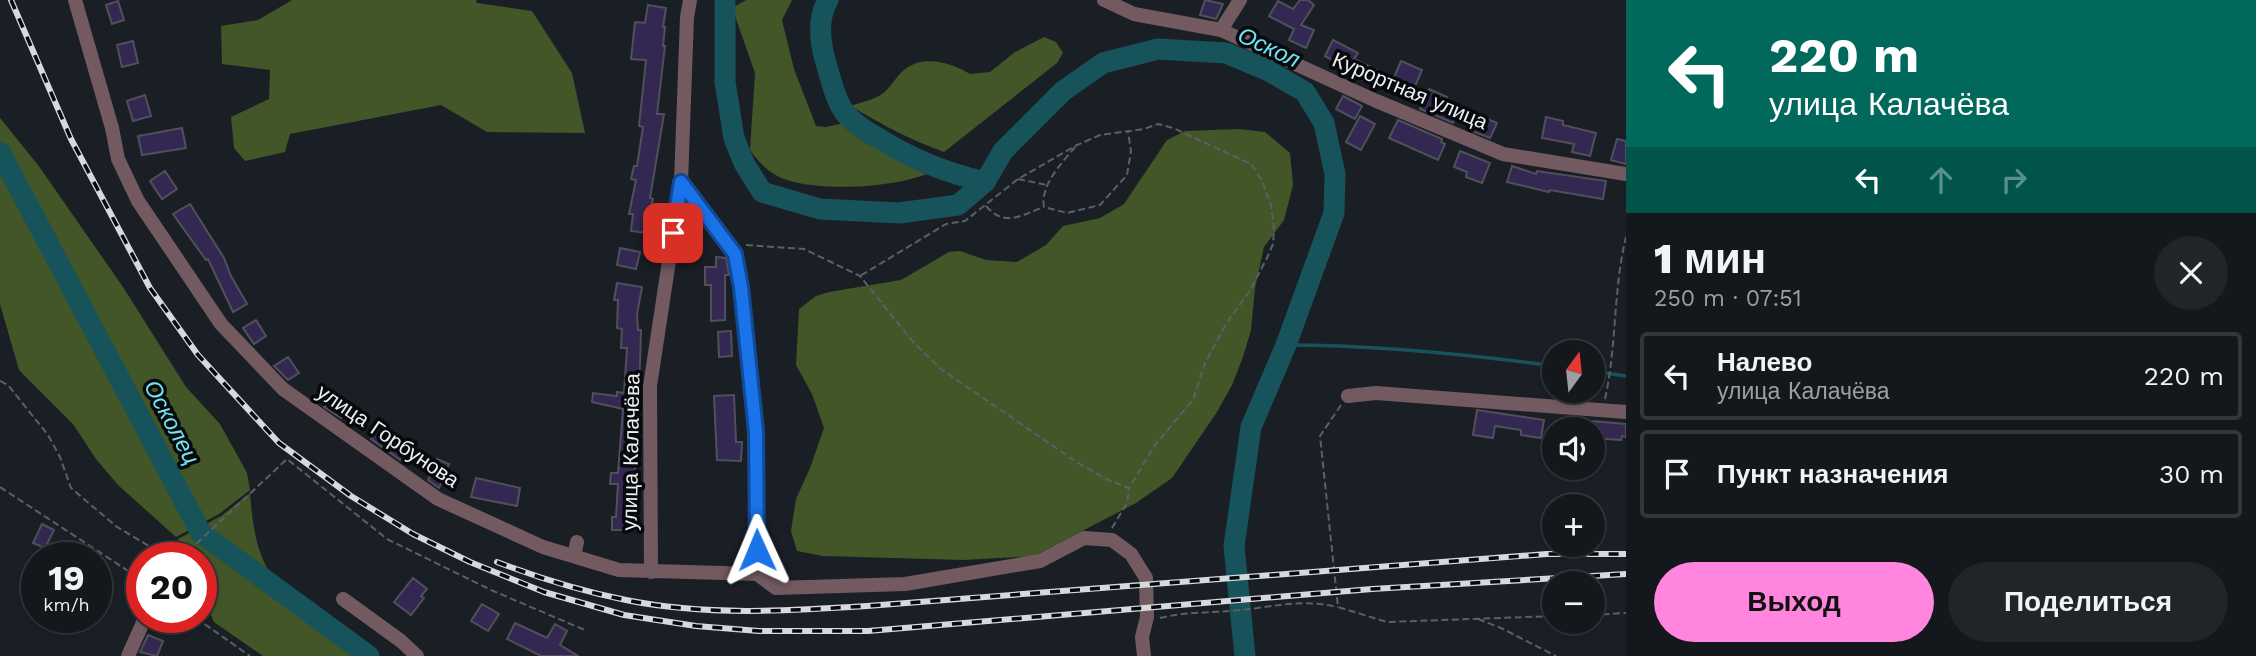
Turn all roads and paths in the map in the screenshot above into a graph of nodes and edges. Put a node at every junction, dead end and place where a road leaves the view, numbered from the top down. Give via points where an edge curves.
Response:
1 (75, 0) edge
2 (690, 0) edge
3 (1104, 0) edge
4 (1240, 0) edge
5 (1221, 30) junction
6 (1128, 132) junction
7 (1075, 146) junction
8 (1626, 173) edge
9 (1018, 179) junction
10 (681, 182) junction
11 (1048, 186) junction
12 (985, 205) junction
13 (1044, 207) junction
14 (1626, 237) edge
15 (727, 243) junction
16 (860, 276) junction
17 (0, 382) edge
18 (1348, 396) joint
19 (1602, 410) junction
20 (1626, 412) edge
21 (0, 486) edge
22 (1129, 488) junction
23 (1112, 540) junction
24 (141, 542) edge
25 (200, 542) edge
26 (126, 569) edge
27 (651, 572) junction
28 (757, 574) junction
29 (343, 599) dead end
30 (1338, 607) junction
31 (1626, 614) edge
32 (1605, 615) edge
33 (1542, 616) edge
34 (1477, 619) junction
35 (1146, 622) junction
36 (587, 631) dead end
37 (138, 633) edge
38 (217, 633) edge
39 (128, 656) edge
40 (250, 656) edge
41 (417, 656) edge
42 (1144, 656) edge
43 (1556, 656) edge

1 - 27 street, улица Горбунова via 118,159 138,201 221,324 283,389 438,499 543,547 575,549 619,570
2 - 10 street, улица Калачёва
3 - 5 street, Курортная улица via 1134,13
4 - 5 street
5 - 8 street, Курортная улица via 1503,154
6 - 7 path via 1100,135
6 - 13 path via 1127,175 1100,205 1067,213
6 - 22 path via 1158,124 1251,164 1271,205 1274,230 1267,258 1205,363 1193,400 1155,445
7 - 9 path
7 - 11 path
9 - 11 path
9 - 12 path
10 - 15 street
10 - 27 street, улица Калачёва via 650,386
11 - 13 path
12 - 13 path via 995,216 1008,219
12 - 16 path via 965,221 946,224
14 - 19 path
15 - 16 path via 804,249
15 - 28 street via 735,254 741,287 756,432
16 - 22 path via 906,335 941,369 1076,461
17 - 24 path via 8,385 48,435 71,488
18 - 19 street via 1376,393
18 - 30 path via 1320,436
19 - 20 street
21 - 26 path
22 - 23 path via 1112,526
23 - 28 street, улица Горбунова via 1084,538 1040,561 905,583 776,588
23 - 35 street via 1131,554 1146,578
25 - 36 path via 287,459 387,539
27 - 28 street, улица Горбунова
29 - 41 street
30 - 34 path via 1387,622
30 - 35 path via 1304,602 1191,612
31 - 32 path
33 - 34 path
34 - 43 path
35 - 42 street
37 - 39 street
38 - 40 path

